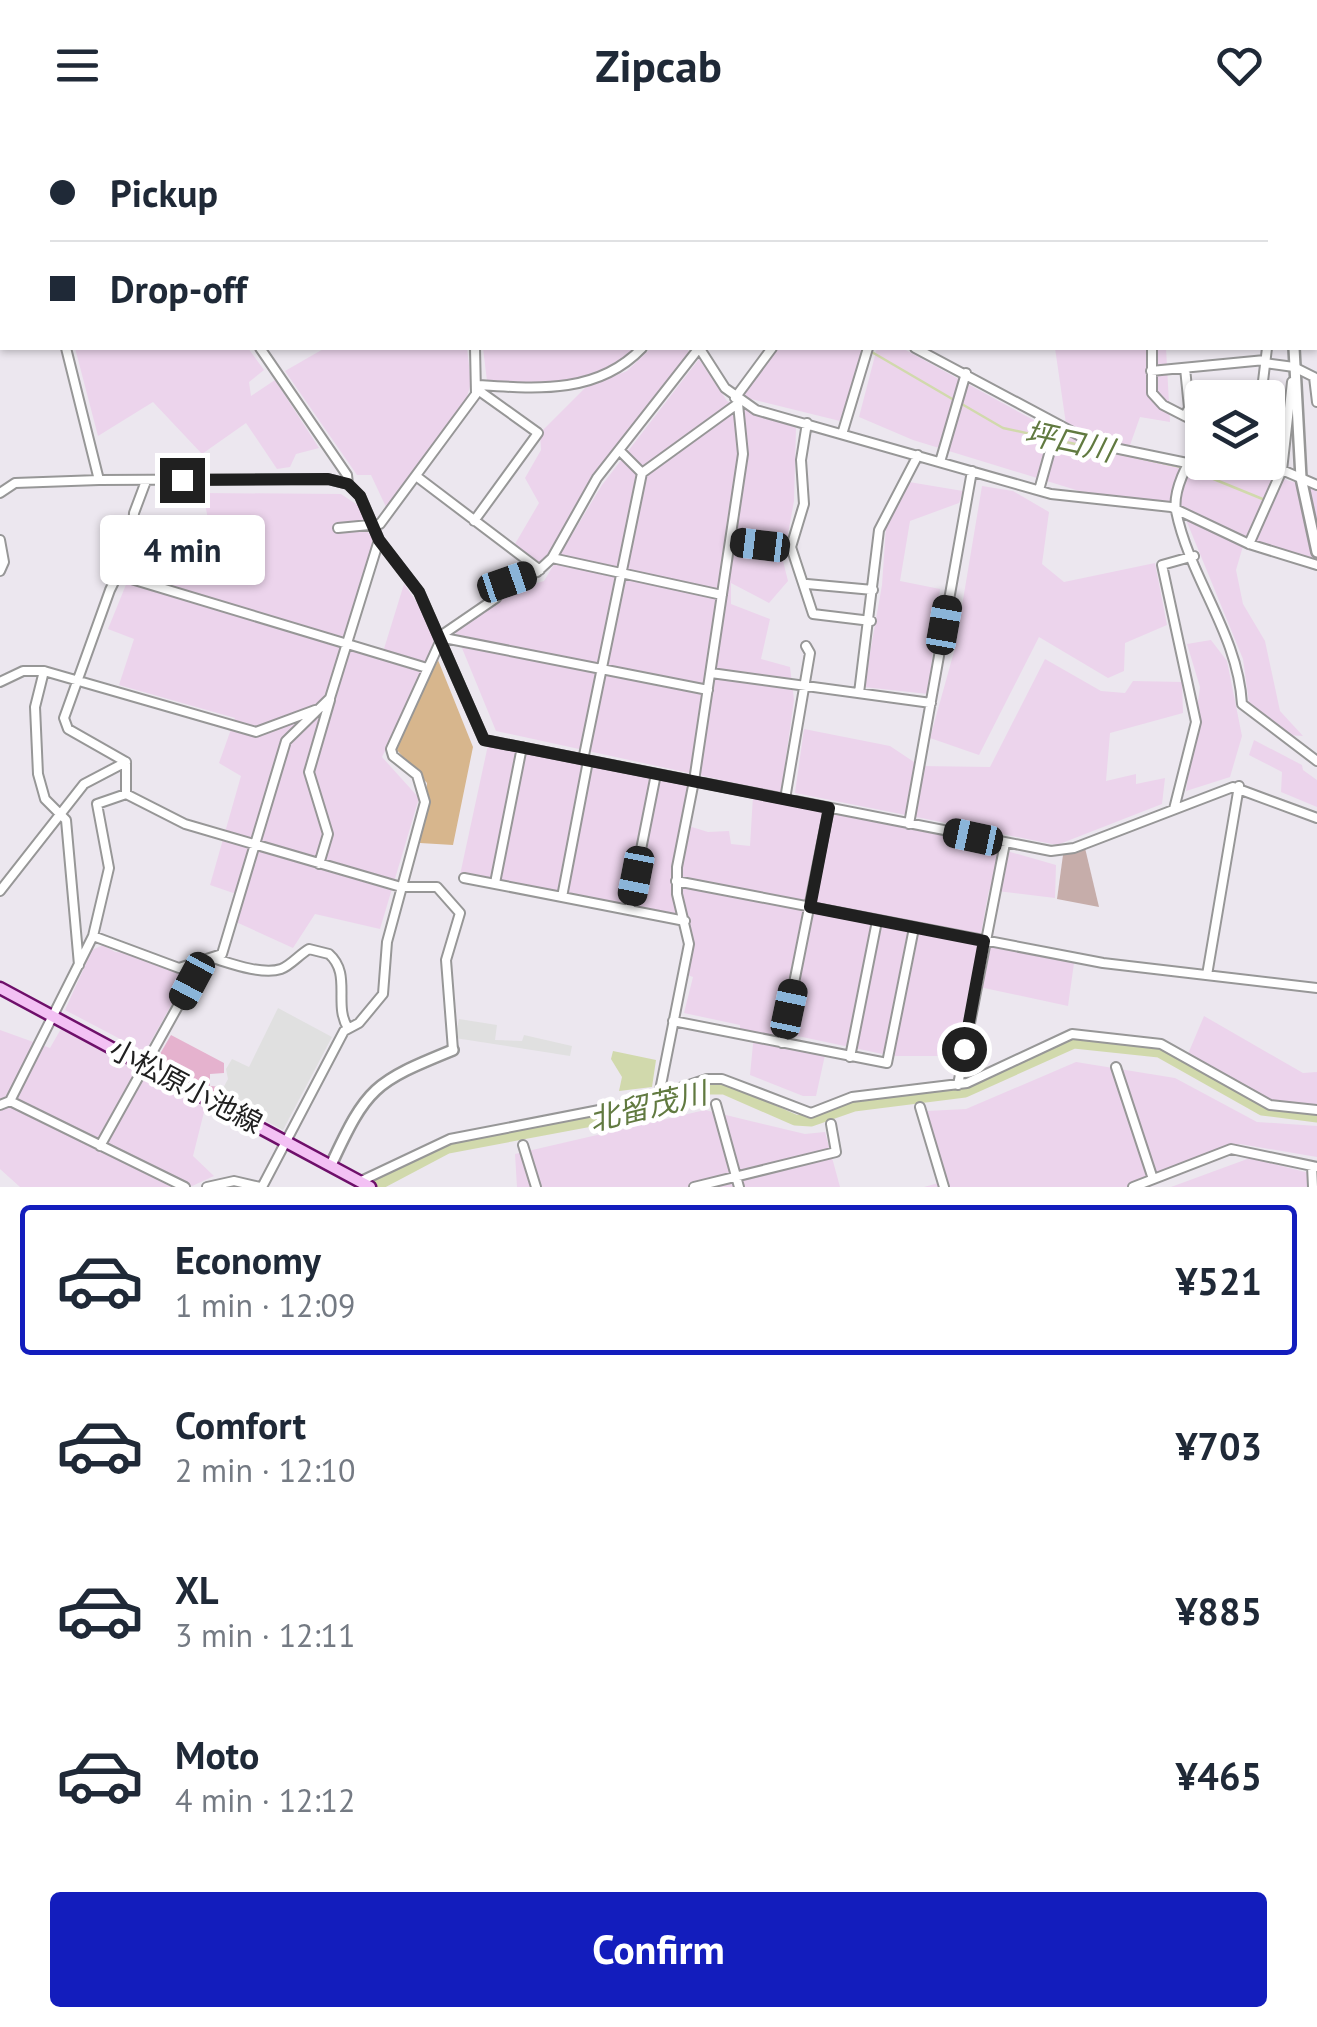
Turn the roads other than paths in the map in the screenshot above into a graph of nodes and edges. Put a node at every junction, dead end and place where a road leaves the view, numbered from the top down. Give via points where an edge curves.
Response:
1 (66, 350) edge
2 (261, 350) edge
3 (476, 350) edge
4 (640, 350) edge
5 (697, 350) edge
6 (700, 350) edge
7 (771, 350) edge
8 (867, 350) edge
9 (919, 350) edge
10 (1152, 350) edge
11 (1267, 350) edge
12 (1294, 350) edge
13 (1265, 362) junction
14 (1294, 367) junction
15 (1185, 368) junction
16 (1151, 371) junction
17 (966, 373) junction
18 (1186, 380) edge
19 (1263, 380) edge
20 (478, 388) junction
21 (738, 401) junction
22 (1317, 402) edge
23 (1185, 416) edge
24 (807, 423) junction
25 (1058, 426) junction
26 (843, 431) junction
27 (1285, 444) edge
28 (618, 450) junction
29 (918, 455) junction
30 (940, 462) junction
31 (1185, 463) edge
32 (972, 471) junction
33 (1285, 471) edge
34 (642, 472) junction
35 (1185, 472) edge
36 (416, 476) junction
37 (1301, 478) junction
38 (99, 480) junction
39 (1278, 480) edge
40 (146, 481) junction
41 (348, 484) junction
42 (1317, 486) edge
43 (1039, 490) junction
44 (0, 493) edge
45 (1176, 510) junction
46 (474, 521) junction
47 (373, 526) junction
48 (338, 528) dead end
49 (0, 540) edge
50 (379, 540) junction
51 (731, 540) junction
52 (1249, 544) junction
53 (132, 545) junction
54 (791, 547) junction
55 (182, 552) dead end
56 (1317, 552) edge
57 (1194, 556) junction
58 (552, 558) junction
59 (1317, 565) edge
60 (540, 570) junction
61 (0, 571) edge
62 (621, 574) junction
63 (118, 575) junction
64 (807, 584) junction
65 (873, 590) junction
66 (722, 596) junction
67 (871, 622) junction
68 (439, 640) junction
69 (346, 644) junction
70 (806, 646) dead end
71 (427, 668) junction
72 (602, 671) junction
73 (44, 672) junction
74 (711, 673) junction
75 (78, 678) junction
76 (0, 682) edge
77 (803, 685) junction
78 (708, 690) junction
79 (860, 693) junction
80 (330, 698) junction
81 (931, 703) junction
82 (315, 710) junction
83 (522, 748) junction
84 (585, 760) junction
85 (1317, 761) edge
86 (126, 762) junction
87 (656, 774) junction
88 (694, 782) junction
89 (1239, 786) junction
90 (126, 794) junction
91 (785, 799) junction
92 (829, 808) junction
93 (1174, 809) junction
94 (60, 812) junction
95 (1317, 818) edge
96 (909, 824) junction
97 (1005, 843) junction
98 (255, 844) junction
99 (320, 864) junction
100 (464, 878) dead end
101 (676, 881) junction
102 (406, 884) junction
103 (494, 884) junction
104 (0, 891) edge
105 (562, 897) junction
106 (810, 907) junction
107 (629, 910) junction
108 (877, 920) junction
109 (686, 921) junction
110 (914, 928) junction
111 (93, 936) junction
112 (984, 941) junction
113 (216, 958) junction
114 (197, 964) junction
115 (80, 965) junction
116 (1207, 975) junction
117 (0, 988) edge
118 (1317, 988) edge
119 (55, 1017) junction
120 (672, 1022) junction
121 (348, 1028) junction
122 (782, 1043) junction
123 (452, 1050) joint
124 (850, 1056) junction
125 (147, 1065) junction
126 (1116, 1067) dead end
127 (958, 1085) junction
128 (659, 1095) junction
129 (10, 1101) junction
130 (716, 1104) dead end
131 (0, 1105) edge
132 (920, 1107) dead end
133 (1317, 1110) edge
134 (831, 1124) dead end
135 (286, 1140) junction
136 (524, 1145) dead end
137 (100, 1146) junction
138 (331, 1165) junction
139 (1314, 1166) edge
140 (1152, 1180) junction
141 (737, 1182) edge
142 (366, 1184) edge
143 (185, 1187) edge
144 (207, 1187) edge
145 (261, 1187) edge
146 (536, 1187) edge
147 (694, 1187) edge
148 (944, 1187) edge
149 (1134, 1187) edge
150 (1313, 1187) edge

1 - 38 street
2 - 41 street
3 - 20 street
4 - 20 street via 617,372 548,389
5 - 28 street
6 - 21 street
7 - 21 street
8 - 26 street
9 - 17 street
10 - 16 street
11 - 13 street
12 - 14 street
13 - 14 street
13 - 15 street
13 - 19 street
14 - 22 street via 1314,377
14 - 27 street
14 - 37 street
15 - 16 street
15 - 18 street
16 - 23 street via 1156,398
17 - 25 street
17 - 30 street
20 - 36 street
20 - 46 street via 538,433
21 - 24 street
21 - 34 street
21 - 51 street via 743,454
24 - 26 street
24 - 54 street via 804,504
25 - 31 street via 1095,444
25 - 43 street
26 - 29 street
28 - 34 street
28 - 58 street
29 - 30 street
29 - 65 street via 880,523
30 - 32 street
32 - 43 street
32 - 81 street
33 - 37 street
34 - 62 street
35 - 45 street
36 - 46 street
36 - 47 street
37 - 42 street
37 - 56 street
38 - 40 street
38 - 44 street via 16,483
39 - 52 street
40 - 41 street
40 - 53 street
41 - 47 street
43 - 45 street
45 - 52 street
45 - 57 street
46 - 60 street
47 - 48 street
47 - 50 street
49 - 61 street
50 - 68 street via 419,592
50 - 69 street
51 - 54 street
51 - 66 street
52 - 59 street
53 - 55 street
53 - 63 street
54 - 64 street
57 - 85 street via 1237,661 1244,708
57 - 93 street via 1162,565 1196,722
58 - 60 street
58 - 62 street
60 - 68 street via 507,582 496,598
62 - 66 street
62 - 72 street
63 - 69 street
63 - 75 street
64 - 65 street
64 - 67 street via 814,614
65 - 67 street
66 - 74 street
67 - 79 street
68 - 71 street
68 - 72 street
68 - 83 street via 479,734
69 - 71 street
69 - 80 street
70 - 77 street
71 - 102 street via 392,750 424,788
72 - 78 street
72 - 84 street
73 - 75 street
73 - 76 street
73 - 94 street via 35,706 38,774 45,798
74 - 77 street
74 - 78 street
75 - 82 street via 256,732
75 - 86 street via 64,718 68,729
77 - 79 street
77 - 91 street
78 - 88 street
79 - 81 street
80 - 82 street
80 - 99 street via 309,772 328,834
81 - 96 street
82 - 98 street via 286,741
83 - 84 street
83 - 103 street
84 - 87 street
84 - 105 street
86 - 90 street
86 - 94 street via 84,784
87 - 88 street
87 - 107 street
88 - 91 street
88 - 101 street
89 - 93 street
89 - 95 street
89 - 116 street
90 - 98 street via 185,824
90 - 111 street via 97,804 109,868
91 - 92 street
92 - 96 street
92 - 106 street
93 - 97 street via 1062,850
94 - 104 street
94 - 115 street via 69,832
96 - 97 street
97 - 112 street
98 - 99 street
98 - 113 street
99 - 102 street
100 - 103 street
101 - 106 street
101 - 109 street
102 - 121 street via 385,950 382,994
102 - 123 street via 438,888 460,913 446,960
103 - 105 street
105 - 107 street
106 - 108 street
106 - 122 street
107 - 109 street
108 - 110 street
108 - 124 street
109 - 120 street via 689,944
110 - 112 street
110 - 124 street via 887,1063
111 - 114 street via 175,967
111 - 115 street
112 - 116 street
112 - 127 street
113 - 114 street
113 - 121 street via 282,969 309,949 329,954 342,972 341,1016
114 - 125 street
115 - 119 street
116 - 118 street
117 - 119 main road, 小松原小池線
119 - 125 main road, 小松原小池線
119 - 129 street
120 - 122 street
120 - 128 street
121 - 135 street
122 - 124 street
123 - 138 street via 371,1090
125 - 135 main road, 小松原小池線
125 - 137 street
126 - 140 street
127 - 128 street via 852,1097 811,1113 722,1079
127 - 133 street via 1072,1034 1160,1044 1260,1101
128 - 142 street via 450,1139
129 - 131 street
129 - 137 street
130 - 141 street
132 - 148 street
134 - 141 street via 836,1152
135 - 138 main road, 小松原小池線
135 - 145 street
136 - 146 street
137 - 143 street
138 - 142 main road, 小松原小池線
139 - 140 street via 1230,1148
139 - 150 street
140 - 149 street
141 - 147 street
144 - 145 street via 234,1181

